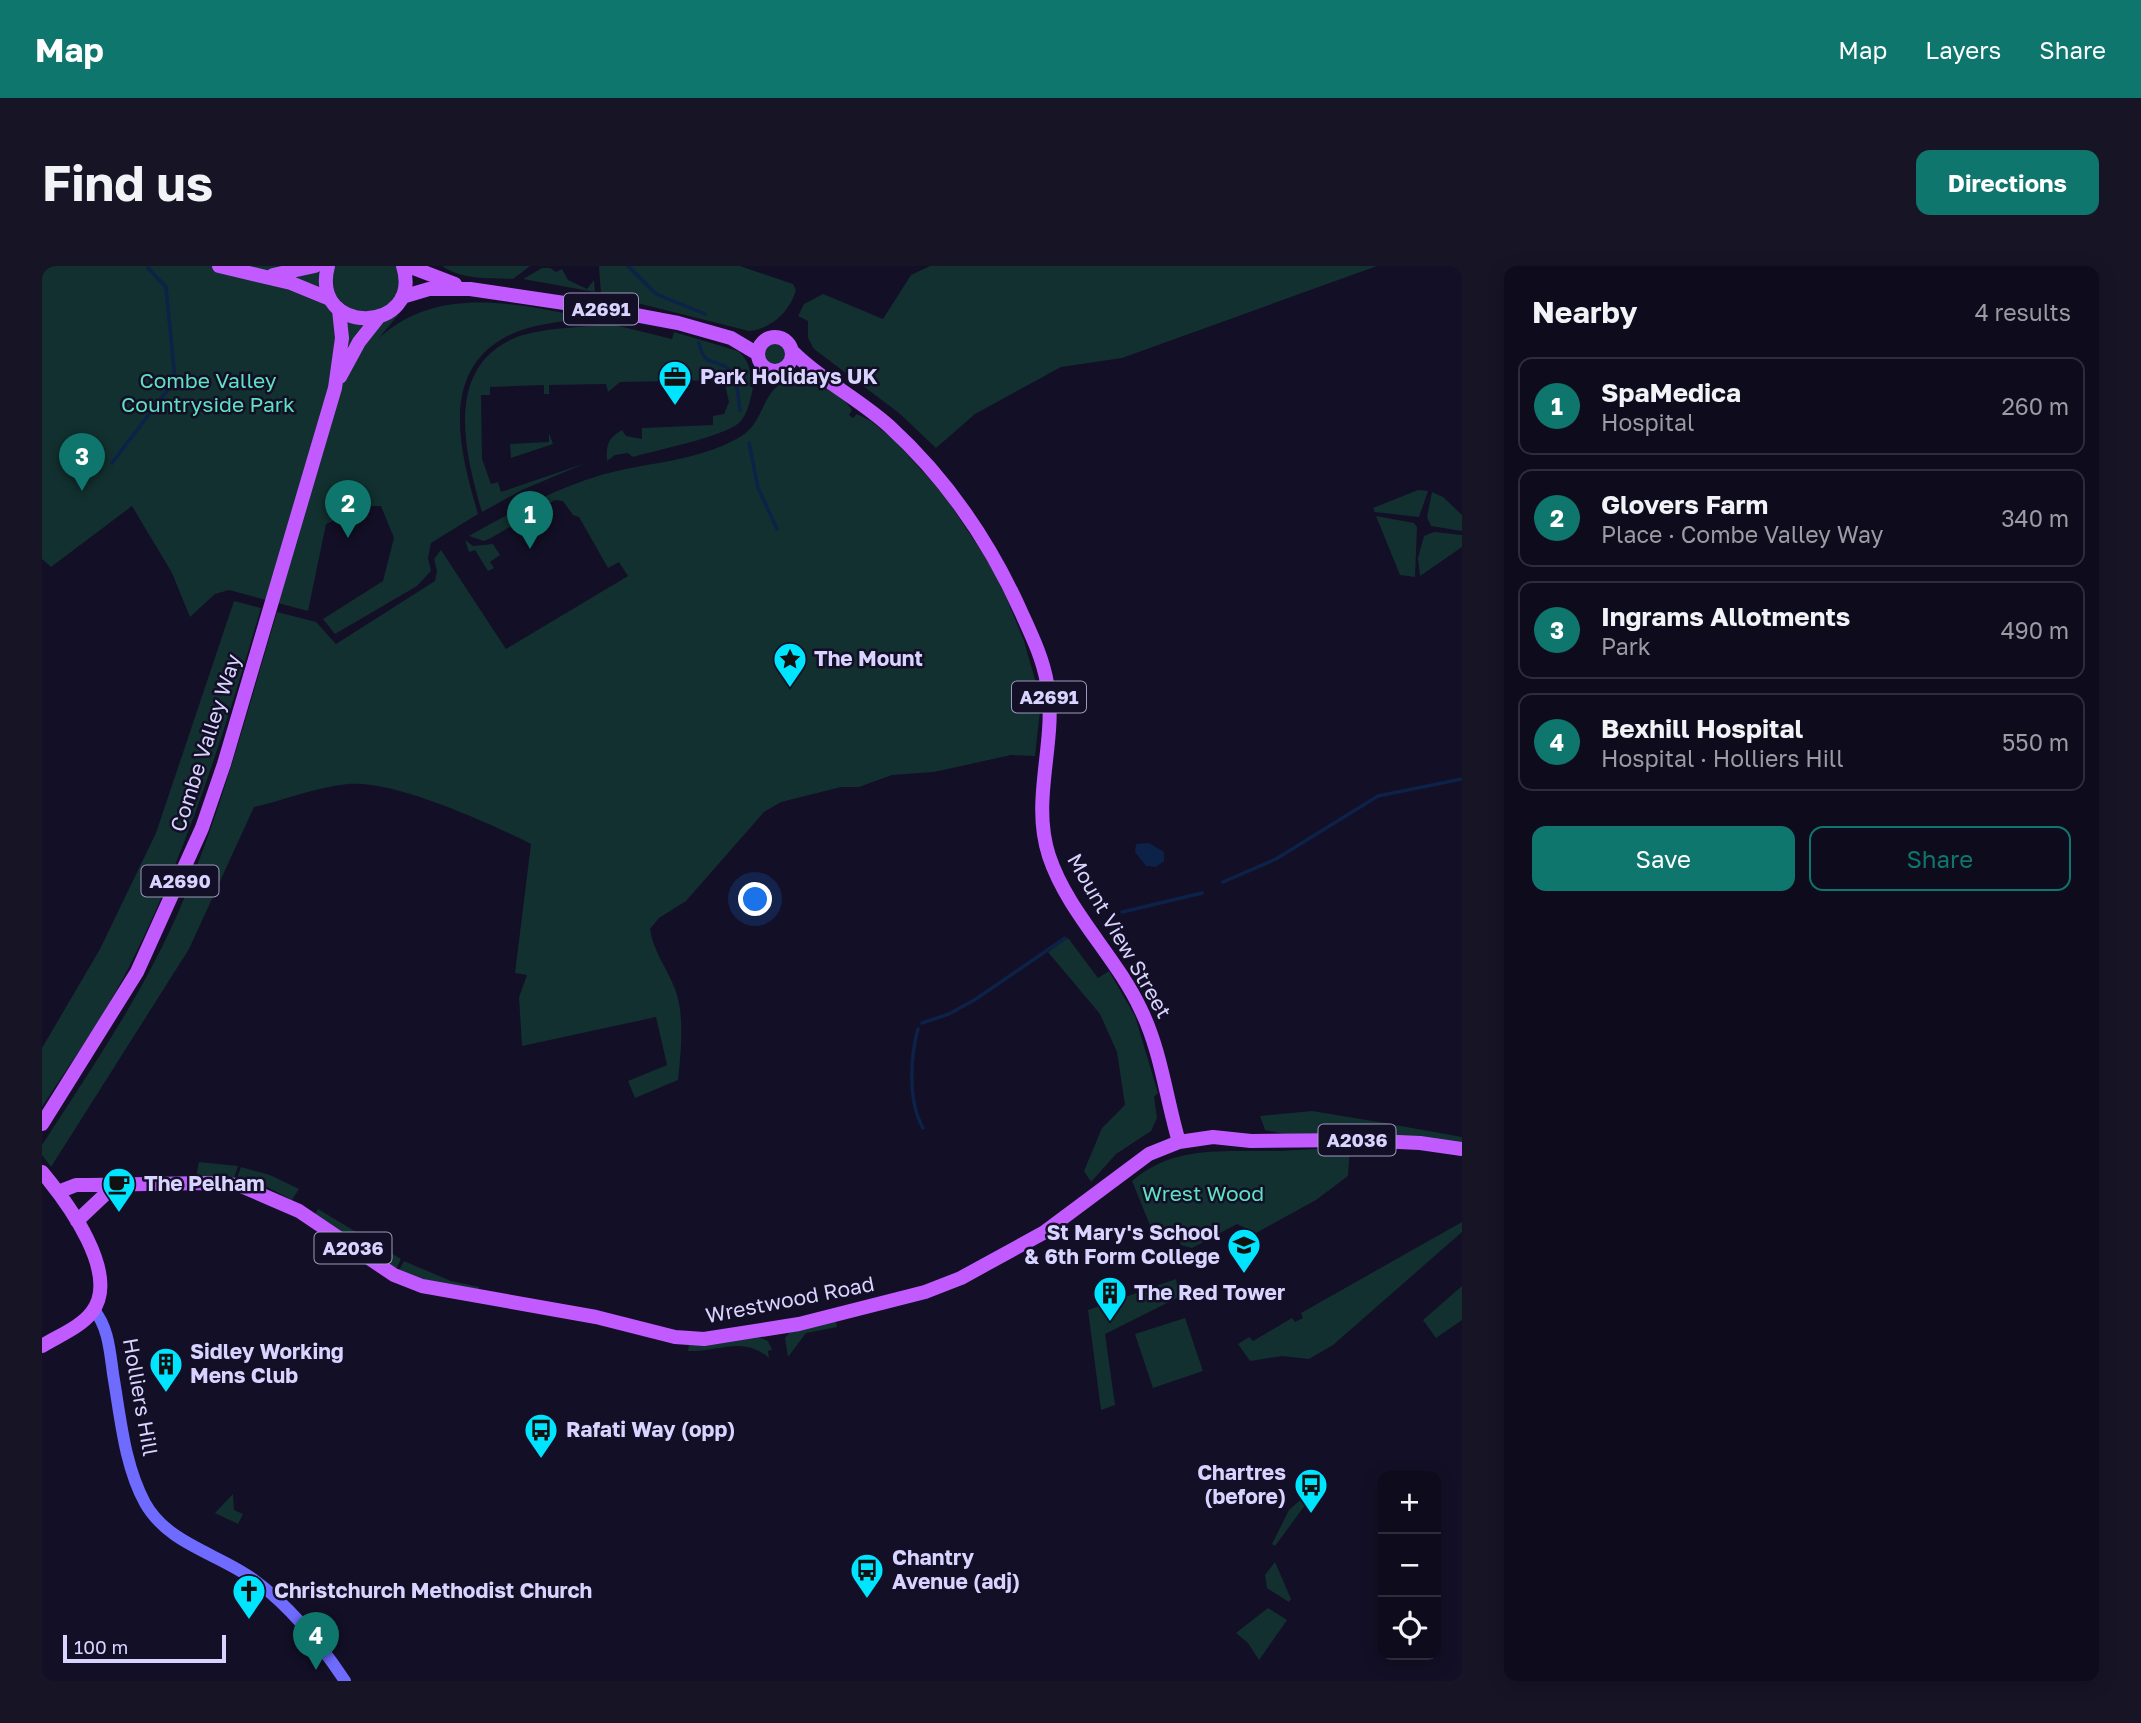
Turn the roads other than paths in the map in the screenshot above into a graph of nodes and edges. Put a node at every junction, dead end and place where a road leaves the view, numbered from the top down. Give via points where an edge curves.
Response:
1 (219, 266) edge
2 (316, 266) edge
3 (328, 266) edge
4 (405, 266) edge
5 (264, 277) junction
6 (470, 289) junction
7 (402, 297) junction
8 (335, 304) junction
9 (378, 318) junction
10 (731, 338) junction
11 (766, 340) junction
12 (793, 352) junction
13 (758, 355) junction
14 (786, 367) junction
15 (815, 374) junction
16 (335, 388) junction
17 (42, 1124) edge
18 (1179, 1142) junction
19 (1462, 1149) edge
20 (42, 1172) edge
21 (114, 1186) junction
22 (58, 1192) junction
23 (77, 1221) junction
24 (94, 1310) junction
25 (42, 1346) edge
26 (345, 1681) edge

1 - 5 main road
2 - 5 main road
3 - 8 main road, Combe Valley Way via 326,279
4 - 6 main road, A2691
4 - 7 main road
5 - 8 main road via 310,289
6 - 7 main road, A2691 via 429,289
6 - 10 main road, A2691 via 612,310
7 - 9 main road, Combe Valley Way
8 - 9 main road via 358,319
8 - 16 main road, Combe Valley Way / A2690 via 342,338
9 - 16 main road, Combe Valley Way / A2690 via 359,342
10 - 11 main road, A2691
10 - 13 main road, A2691
11 - 12 main road via 780,337
11 - 13 main road
12 - 14 main road
12 - 15 main road, Mount View Street / A2691
13 - 14 main road via 766,369
14 - 15 main road, Mount View Street / A2691
15 - 18 main road, Mount View Street / A2691 via 849,394 919,456 979,530 1004,573 1034,639 1048,684 1041,796 1049,855 1152,1034
16 - 17 main road, Combe Valley Way / A2690 via 202,828 137,972
18 - 19 main road, Wrestwood Road / A2036 via 1213,1137 1355,1140
18 - 21 main road, Wrestwood Road / A2036 via 1149,1154 1043,1233 961,1278 925,1292 799,1324 704,1339 674,1337 540,1306 422,1286 394,1275 299,1211 239,1185
20 - 22 main road
21 - 22 main road, Wrestwood Road / A2036 via 75,1185
21 - 23 main road
22 - 23 main road
23 - 24 main road via 99,1274 101,1288
24 - 25 main road
24 - 26 main road, Holliers Hill via 106,1333 129,1460 146,1504 173,1535 253,1578 287,1609

